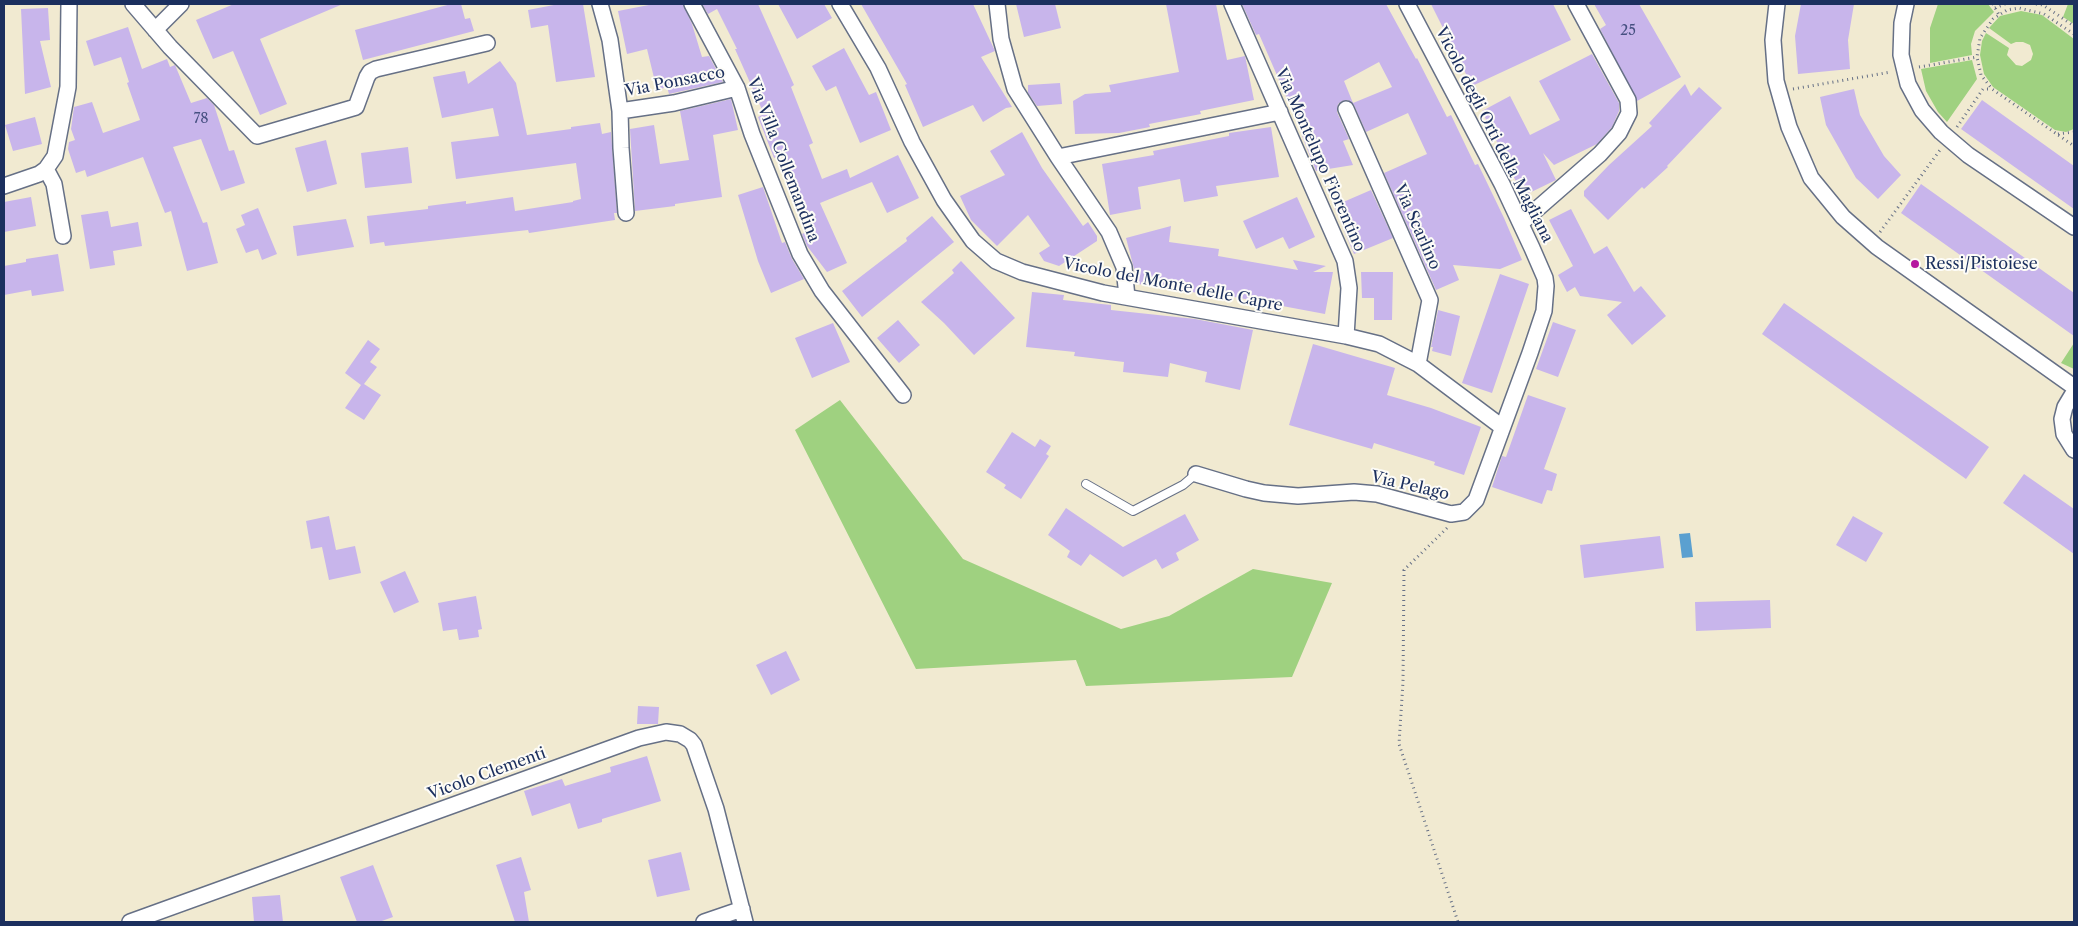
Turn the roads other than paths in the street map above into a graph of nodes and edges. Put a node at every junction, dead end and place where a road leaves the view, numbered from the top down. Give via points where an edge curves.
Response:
1 (69, 4) edge
2 (133, 4) edge
3 (181, 4) edge
4 (600, 4) edge
5 (692, 4) edge
6 (840, 4) edge
7 (997, 4) edge
8 (1232, 4) edge
9 (1407, 4) edge
10 (1576, 4) edge
11 (1777, 4) edge
12 (1906, 4) edge
13 (155, 30) junction
14 (487, 43) dead end
15 (737, 88) junction
16 (1346, 109) dead end
17 (620, 110) junction
18 (1280, 112) junction
19 (1058, 157) junction
20 (46, 169) junction
21 (4, 186) edge
22 (626, 213) dead end
23 (1521, 223) junction
24 (2074, 227) edge
25 (63, 236) dead end
26 (1127, 296) junction
27 (1346, 336) junction
28 (1418, 364) junction
29 (2074, 387) edge
30 (2074, 392) edge
31 (903, 395) dead end
32 (1502, 426) junction
33 (2074, 450) edge
34 (1196, 474) joint
35 (1086, 484) dead end
36 (744, 916) edge
37 (130, 922) edge
38 (704, 922) edge

1 - 20 street via 65,109 57,150
2 - 13 street
3 - 13 street
4 - 17 street via 610,40
5 - 15 street, Via Villa Collemandina
6 - 26 street, Vicolo del Monte delle Capre via 878,68 932,181 973,241 1010,268
7 - 19 street via 1001,40 1011,80
8 - 18 street, Via Montelupo Fiorentino
9 - 23 street, Vicolo degli Orti della Magliana
10 - 23 street via 1628,100 1629,113 1619,133 1600,154
11 - 29 street via 1773,40 1776,81 1789,127 1811,178 1843,217 1872,243
12 - 24 street via 1901,55 1908,84 1922,110 1968,155
13 - 14 street via 257,136 356,107 367,77 376,69
15 - 17 street, Via Ponsacco via 674,103
15 - 31 street, Via Villa Collemandina via 787,226 804,261 822,292
16 - 28 street, Via Scarlino via 1430,300
17 - 22 street
18 - 19 street
18 - 27 street, Via Montelupo Fiorentino via 1345,261 1349,288
19 - 26 street via 1116,247 1124,267
20 - 21 street via 31,178
20 - 25 street via 54,184
23 - 32 street, Vicolo degli Orti della Magliana via 1545,278 1546,302
26 - 27 street, Vicolo del Monte delle Capre
27 - 28 street, Vicolo del Monte delle Capre via 1379,344
28 - 32 street, Vicolo del Monte delle Capre
30 - 33 street via 2062,419 2064,434
32 - 34 street, Via Pelago via 1476,500 1464,512 1446,513 1377,494 1281,496 1246,490
34 - 35 lane via 1133,510
36 - 37 street, Vicolo Clementi via 716,810 694,745 680,734 666,732 630,741
36 - 38 street, Vicolo Clementi

